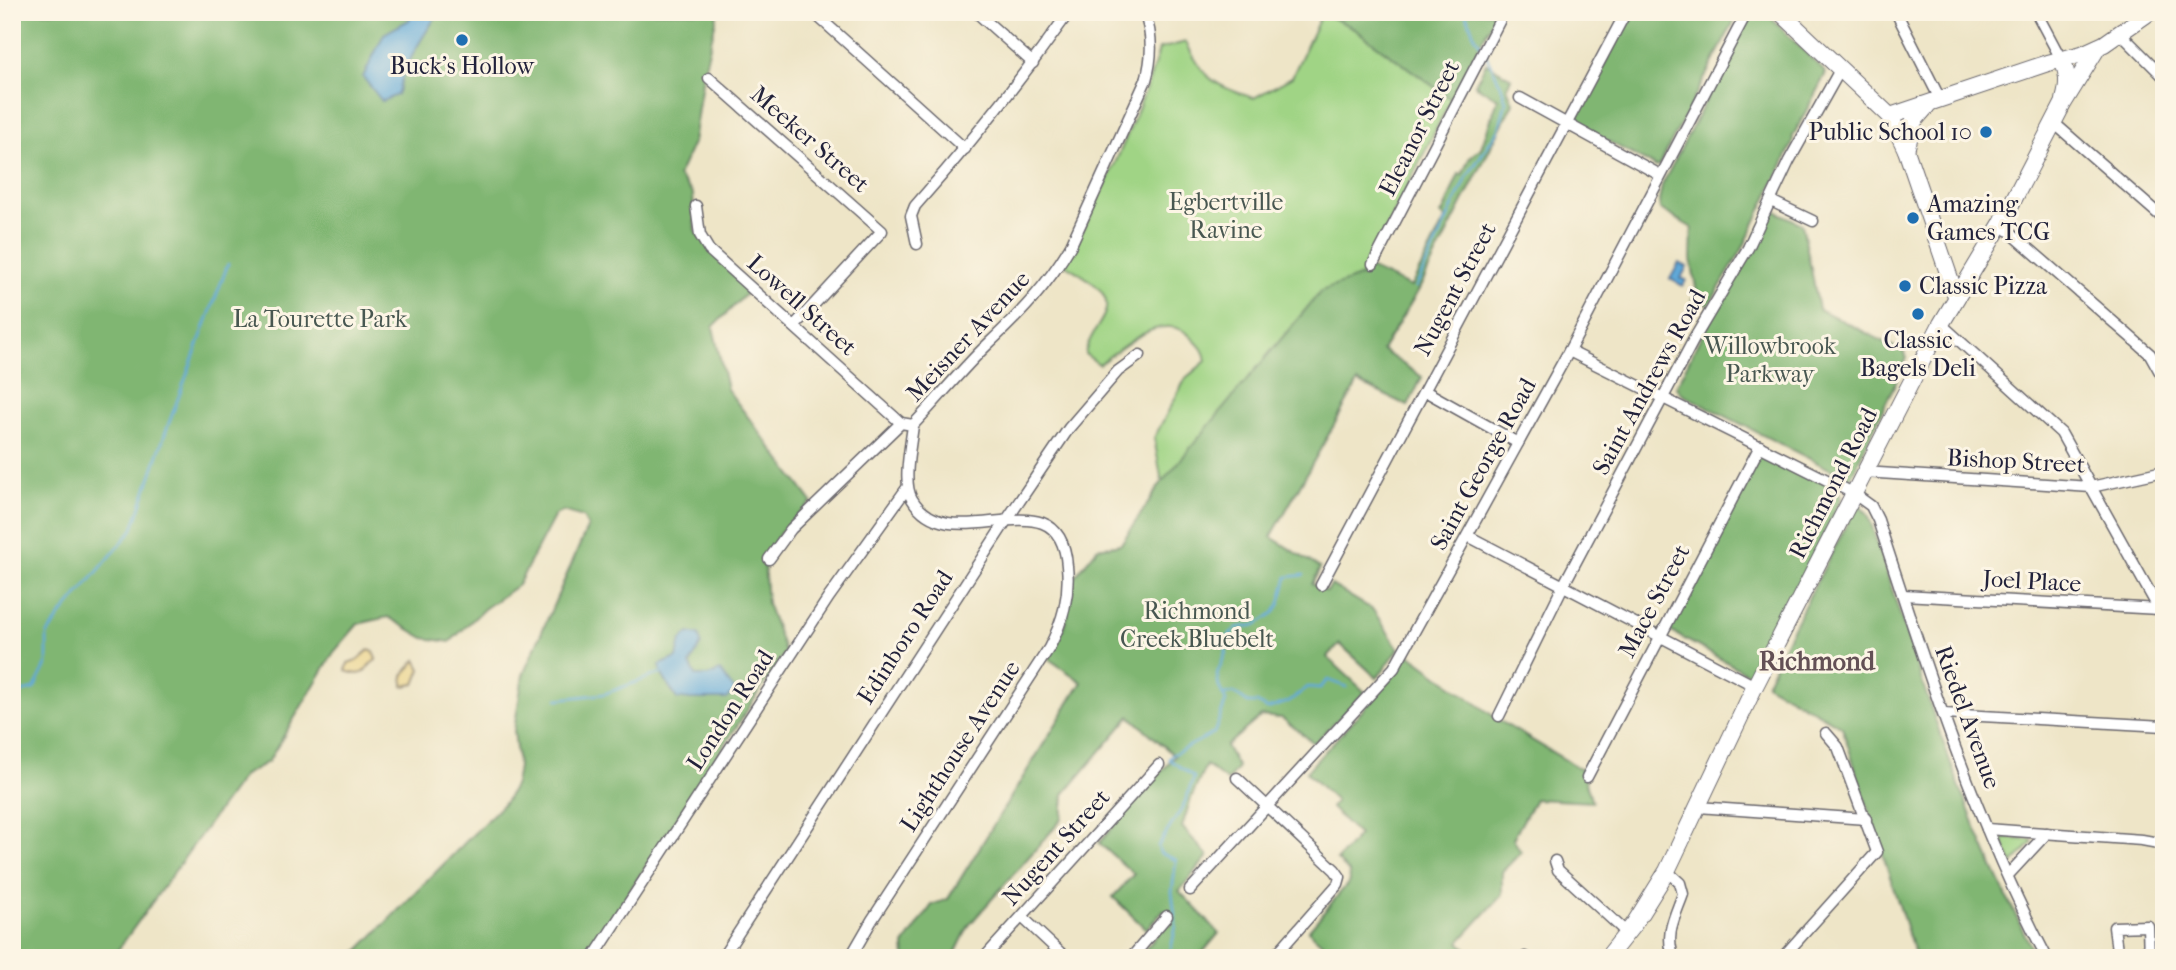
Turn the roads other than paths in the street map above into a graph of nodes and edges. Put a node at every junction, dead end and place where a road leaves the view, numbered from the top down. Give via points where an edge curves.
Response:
1 (813, 12) edge
2 (976, 12) edge
3 (1069, 12) edge
4 (1144, 12) edge
5 (1504, 12) edge
6 (1626, 12) edge
7 (1747, 12) edge
8 (1780, 12) edge
9 (1896, 12) edge
10 (2036, 12) edge
11 (2150, 12) edge
12 (2120, 33) junction
13 (2098, 47) junction
14 (2061, 59) junction
15 (1033, 63) junction
16 (1840, 70) junction
17 (2164, 77) edge
18 (709, 78) dead end
19 (1520, 98) dead end
20 (1935, 102) junction
21 (2063, 104) junction
22 (1890, 116) junction
23 (2053, 123) junction
24 (1566, 125) junction
25 (965, 149) junction
26 (1906, 150) junction
27 (1660, 175) junction
28 (1771, 201) junction
29 (696, 206) dead end
30 (2164, 219) edge
31 (1813, 221) dead end
32 (2001, 224) junction
33 (917, 244) dead end
34 (1373, 264) dead end
35 (1956, 296) junction
36 (1941, 324) junction
37 (794, 326) junction
38 (1569, 351) junction
39 (1140, 355) dead end
40 (2164, 379) edge
41 (1425, 391) junction
42 (1663, 397) junction
43 (907, 424) junction
44 (1518, 443) junction
45 (1760, 446) junction
46 (2164, 471) edge
47 (1864, 472) junction
48 (2091, 487) junction
49 (907, 488) junction
50 (1853, 494) junction
51 (1006, 521) junction
52 (1468, 536) junction
53 (769, 559) dead end
54 (1321, 585) dead end
55 (1563, 586) junction
56 (1903, 595) junction
57 (2161, 613) edge
58 (1660, 636) junction
59 (1755, 686) junction
60 (1944, 714) junction
61 (1499, 716) dead end
62 (2164, 726) edge
63 (1826, 733) dead end
64 (1158, 765) dead end
65 (1587, 777) dead end
66 (1237, 778) dead end
67 (1267, 807) junction
68 (1698, 807) junction
69 (1866, 819) junction
70 (1987, 828) junction
71 (2047, 833) junction
72 (2164, 844) edge
73 (1555, 861) dead end
74 (1667, 871) junction
75 (2008, 875) junction
76 (1190, 890) dead end
77 (1167, 916) dead end
78 (1022, 917) junction
79 (1627, 933) junction
80 (593, 958) edge
81 (722, 958) edge
82 (850, 958) edge
83 (984, 958) edge
84 (1066, 958) edge
85 (1131, 958) edge
86 (1273, 958) edge
87 (1607, 958) edge
88 (1674, 958) edge
89 (1782, 958) edge
90 (2047, 958) edge
91 (2118, 958) edge
92 (2149, 958) edge

1 - 25 street
2 - 15 street
3 - 15 street
4 - 43 street, Meisner Avenue via 1151,36 1146,80 1071,245 1029,306
5 - 34 street, Eleanor Street
6 - 24 street, Nugent Street
7 - 27 street, Saint George Road
8 - 16 street
9 - 20 street
10 - 14 street
11 - 12 street
12 - 13 street
12 - 17 street
13 - 14 street
13 - 21 street, Richmond Road
14 - 20 street
14 - 21 street via 2067,71
15 - 25 street
16 - 22 street
16 - 28 street, Saint Andrews Road
18 - 37 street, Meeker Street via 883,231
19 - 24 street
20 - 22 street
20 - 26 street via 1914,121
21 - 23 street, Richmond Road
22 - 26 street
23 - 30 street
23 - 32 street, Richmond Road
24 - 27 street
24 - 41 street, Nugent Street
25 - 33 street via 915,206 911,216
26 - 35 street
27 - 38 street, Saint George Road
28 - 31 street
28 - 42 street, Saint Andrews Road
29 - 37 street, Lowell Street via 700,236 709,250
32 - 35 street, Richmond Road
32 - 40 street via 2150,354
35 - 36 street, Richmond Road
36 - 47 street, Richmond Road
36 - 48 street via 2061,433
37 - 43 street, Lowell Street
38 - 42 street, Riedel Avenue
38 - 44 street, Saint George Road
39 - 51 street, Edinboro Road via 1118,370 1069,428
41 - 44 street
41 - 54 street, Nugent Street
42 - 45 street, Riedel Avenue
42 - 55 street, Saint Andrews Road
43 - 49 street
43 - 53 street, Meisner Avenue via 792,529
44 - 52 street, Saint George Road
45 - 50 street, Riedel Avenue
45 - 58 street, Mace Street
46 - 48 street, Bishop Street
47 - 48 street, Bishop Street
47 - 50 street, Richmond Road
48 - 57 street
49 - 51 street via 924,513 945,524
49 - 80 street, London Road via 808,627
50 - 56 street, Riedel Avenue via 1871,506 1878,520
50 - 59 street, Richmond Road
51 - 81 street, Edinboro Road
51 - 82 street, Lighthouse Avenue via 1024,518 1044,524 1064,546 1067,599 1058,632
52 - 55 street
52 - 67 street, Saint George Road via 1394,668
55 - 58 street
55 - 61 street, Saint Andrews Road
56 - 57 street, Joel Place
56 - 60 street, Riedel Avenue
58 - 59 street
58 - 65 street, Mace Street
59 - 68 street, Richmond Road
60 - 62 street
60 - 70 street, Riedel Avenue
63 - 69 street via 1838,747
64 - 78 street, Nugent Street
66 - 67 street
67 - 76 street, Saint George Road
67 - 86 street via 1340,877
68 - 69 street
68 - 74 street, Richmond Road
69 - 89 street via 1877,852
70 - 71 street
70 - 75 street, Riedel Avenue
71 - 72 street
71 - 75 street
73 - 79 street via 1558,870
74 - 79 street, Richmond Road
74 - 88 street via 1683,889 1669,933
75 - 90 street, Riedel Avenue
77 - 85 street
78 - 83 street, Nugent Street
78 - 84 street
79 - 87 street, Richmond Road
91 - 92 street via 2115,927 2148,926

